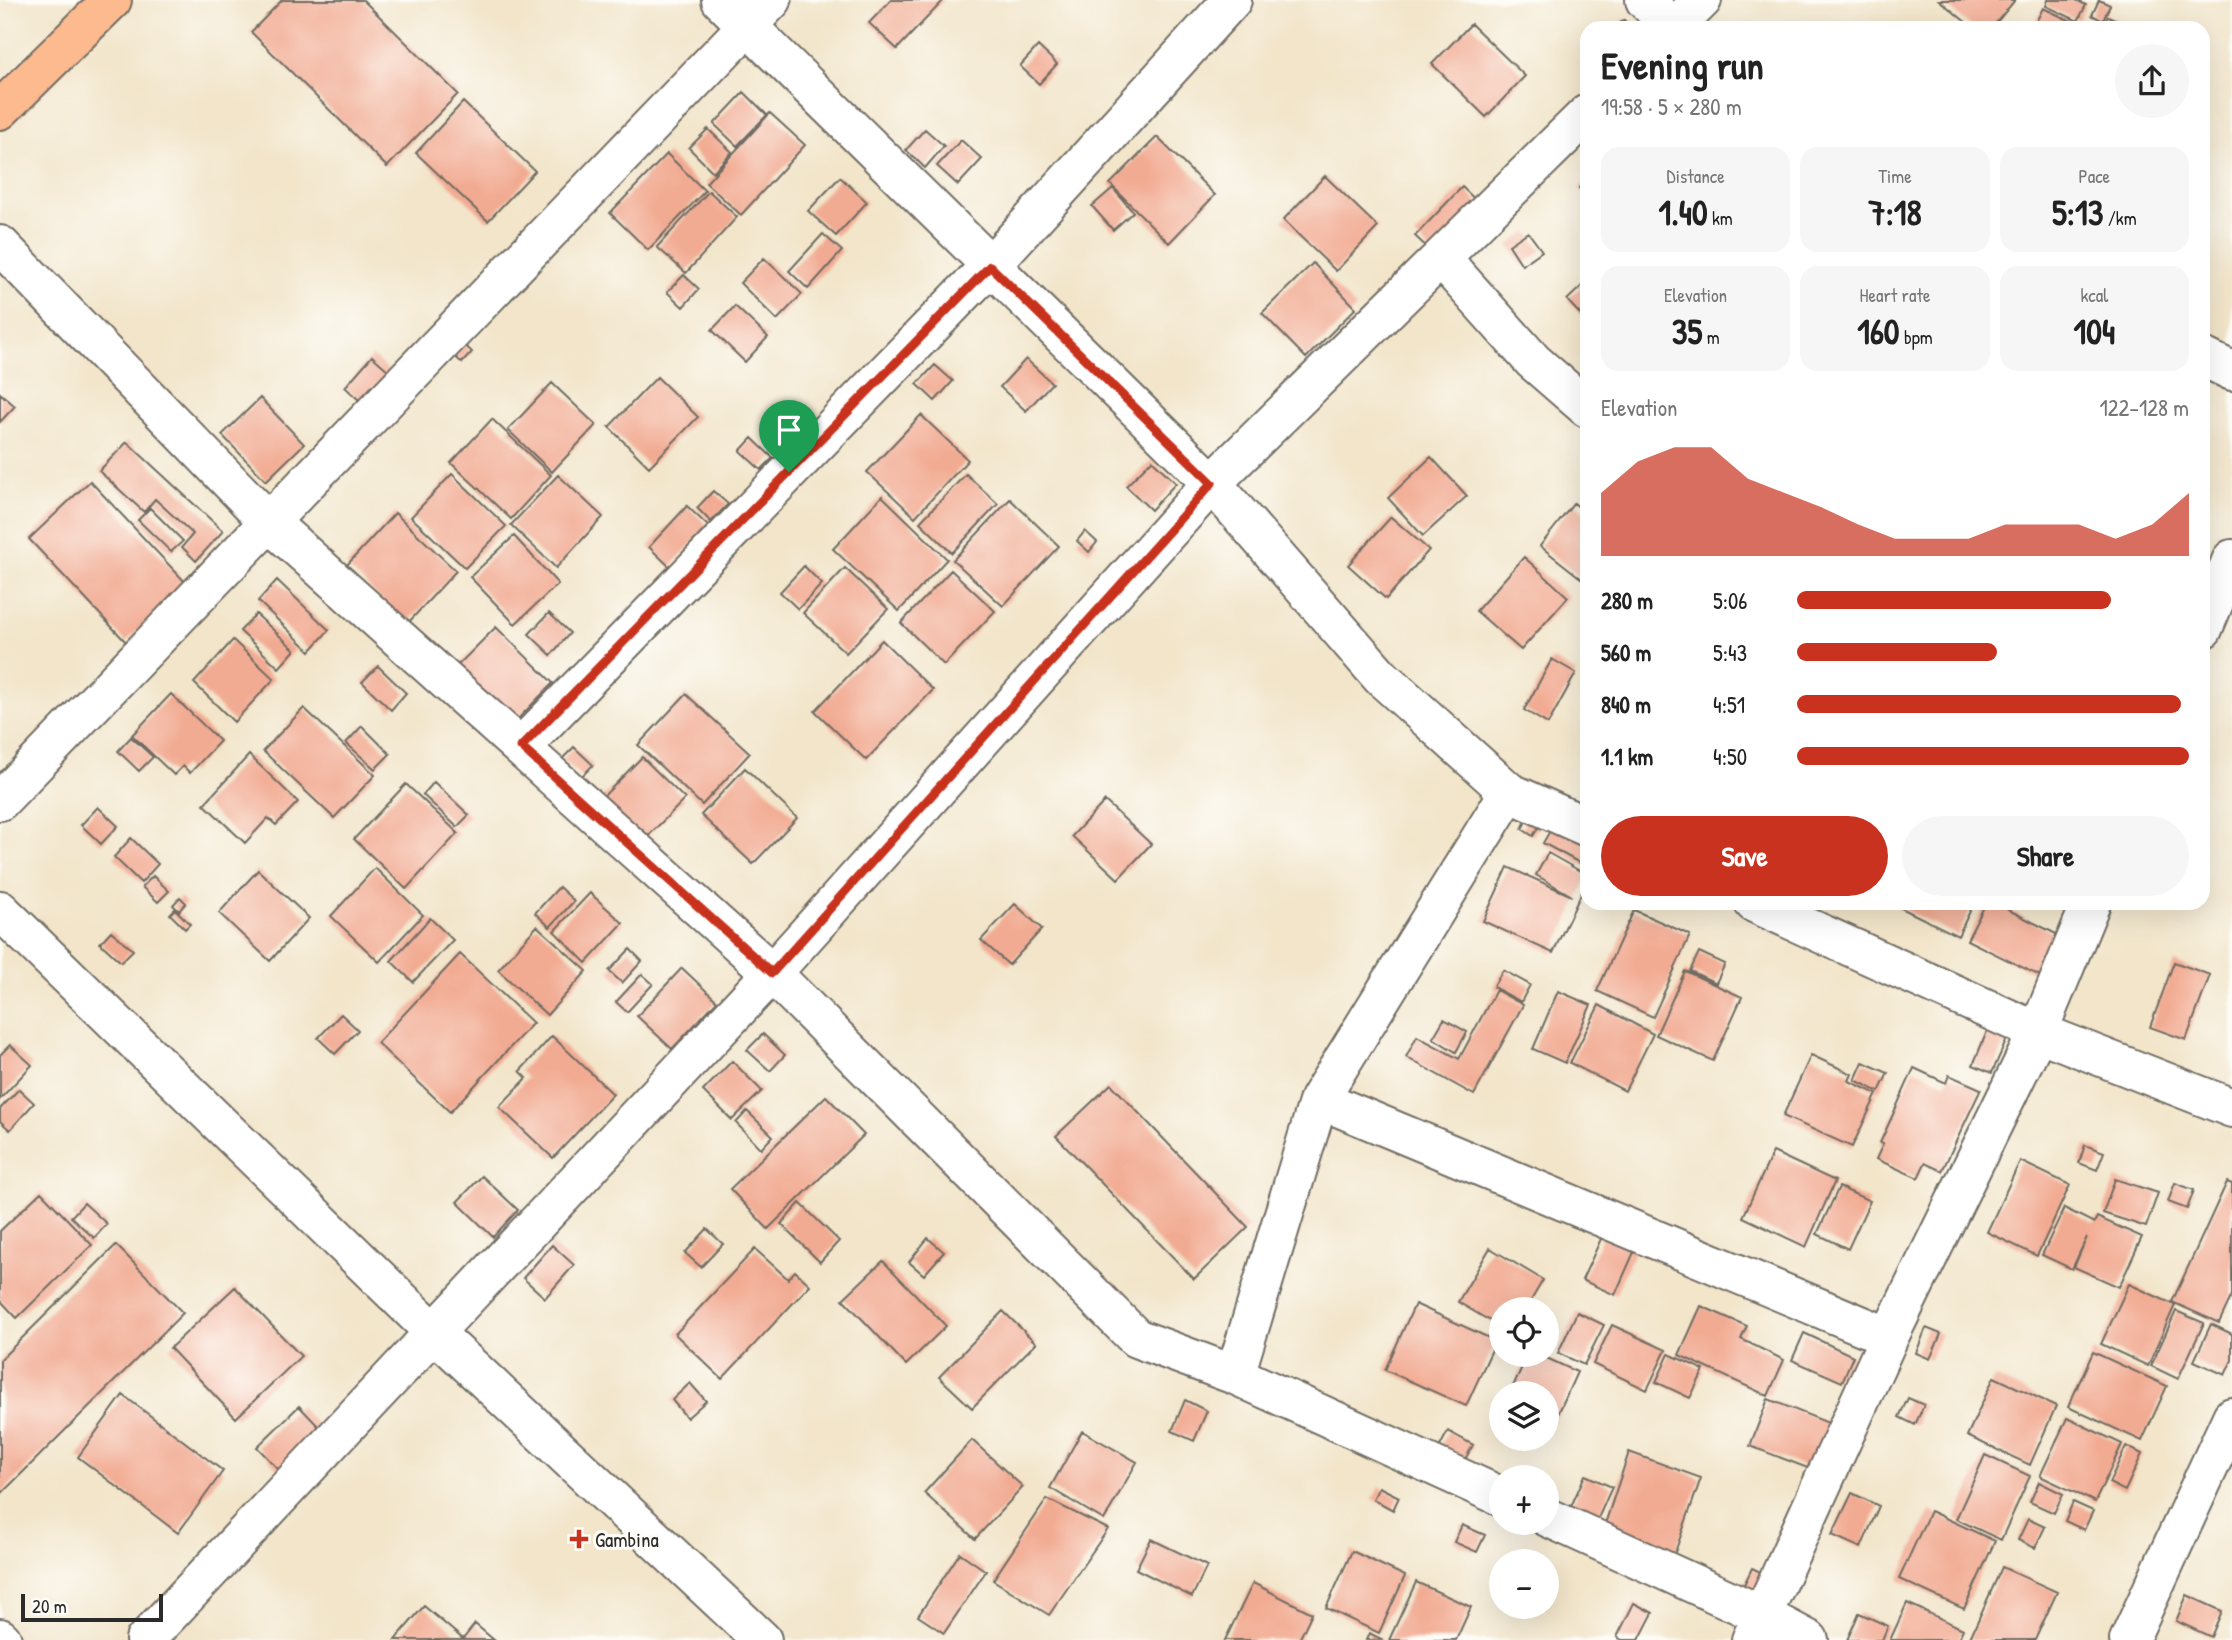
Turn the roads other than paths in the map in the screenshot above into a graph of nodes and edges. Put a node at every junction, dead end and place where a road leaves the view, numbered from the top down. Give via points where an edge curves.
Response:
1 (112, 0) edge
2 (720, 0) edge
3 (1233, 0) edge
4 (1645, 0) edge
5 (1702, 0) edge
6 (760, 13) edge
7 (1666, 21) edge
8 (1680, 21) edge
9 (0, 110) edge
10 (1580, 121) edge
11 (0, 245) edge
12 (1441, 258) junction
13 (990, 266) junction
14 (2210, 360) edge
15 (2232, 371) edge
16 (1580, 402) edge
17 (1212, 483) junction
18 (269, 522) junction
19 (2232, 559) edge
20 (2210, 612) edge
21 (521, 747) junction
22 (1509, 792) junction
23 (0, 801) edge
24 (1580, 824) edge
25 (0, 910) edge
26 (1769, 910) edge
27 (2088, 910) edge
28 (772, 973) junction
29 (2038, 1032) junction
30 (1319, 1098) junction
31 (2232, 1108) edge
32 (435, 1333) junction
33 (1889, 1336) junction
34 (1235, 1375) junction
35 (2232, 1417) edge
36 (1489, 1491) edge
37 (1559, 1523) edge
38 (1756, 1628) edge
39 (145, 1640) edge
40 (762, 1640) edge
41 (1810, 1640) edge
42 (2129, 1640) edge

1 - 9 main road
2 - 6 street
3 - 13 street
4 - 7 street
5 - 8 street
6 - 13 street
6 - 18 street
10 - 12 street
11 - 18 street
12 - 16 street via 1534,361
12 - 17 street
13 - 17 street
13 - 21 street
14 - 15 street
17 - 22 street via 1381,677
17 - 28 street
18 - 21 street
18 - 23 street
19 - 20 street
21 - 28 street
22 - 24 street
22 - 30 street
25 - 32 street
26 - 29 street
27 - 29 street
28 - 32 street
28 - 34 street via 1136,1338
29 - 31 street
29 - 33 street
30 - 33 street
30 - 34 street
32 - 39 street
32 - 40 street
33 - 38 street
34 - 36 street
35 - 42 street
37 - 38 street
38 - 41 street

